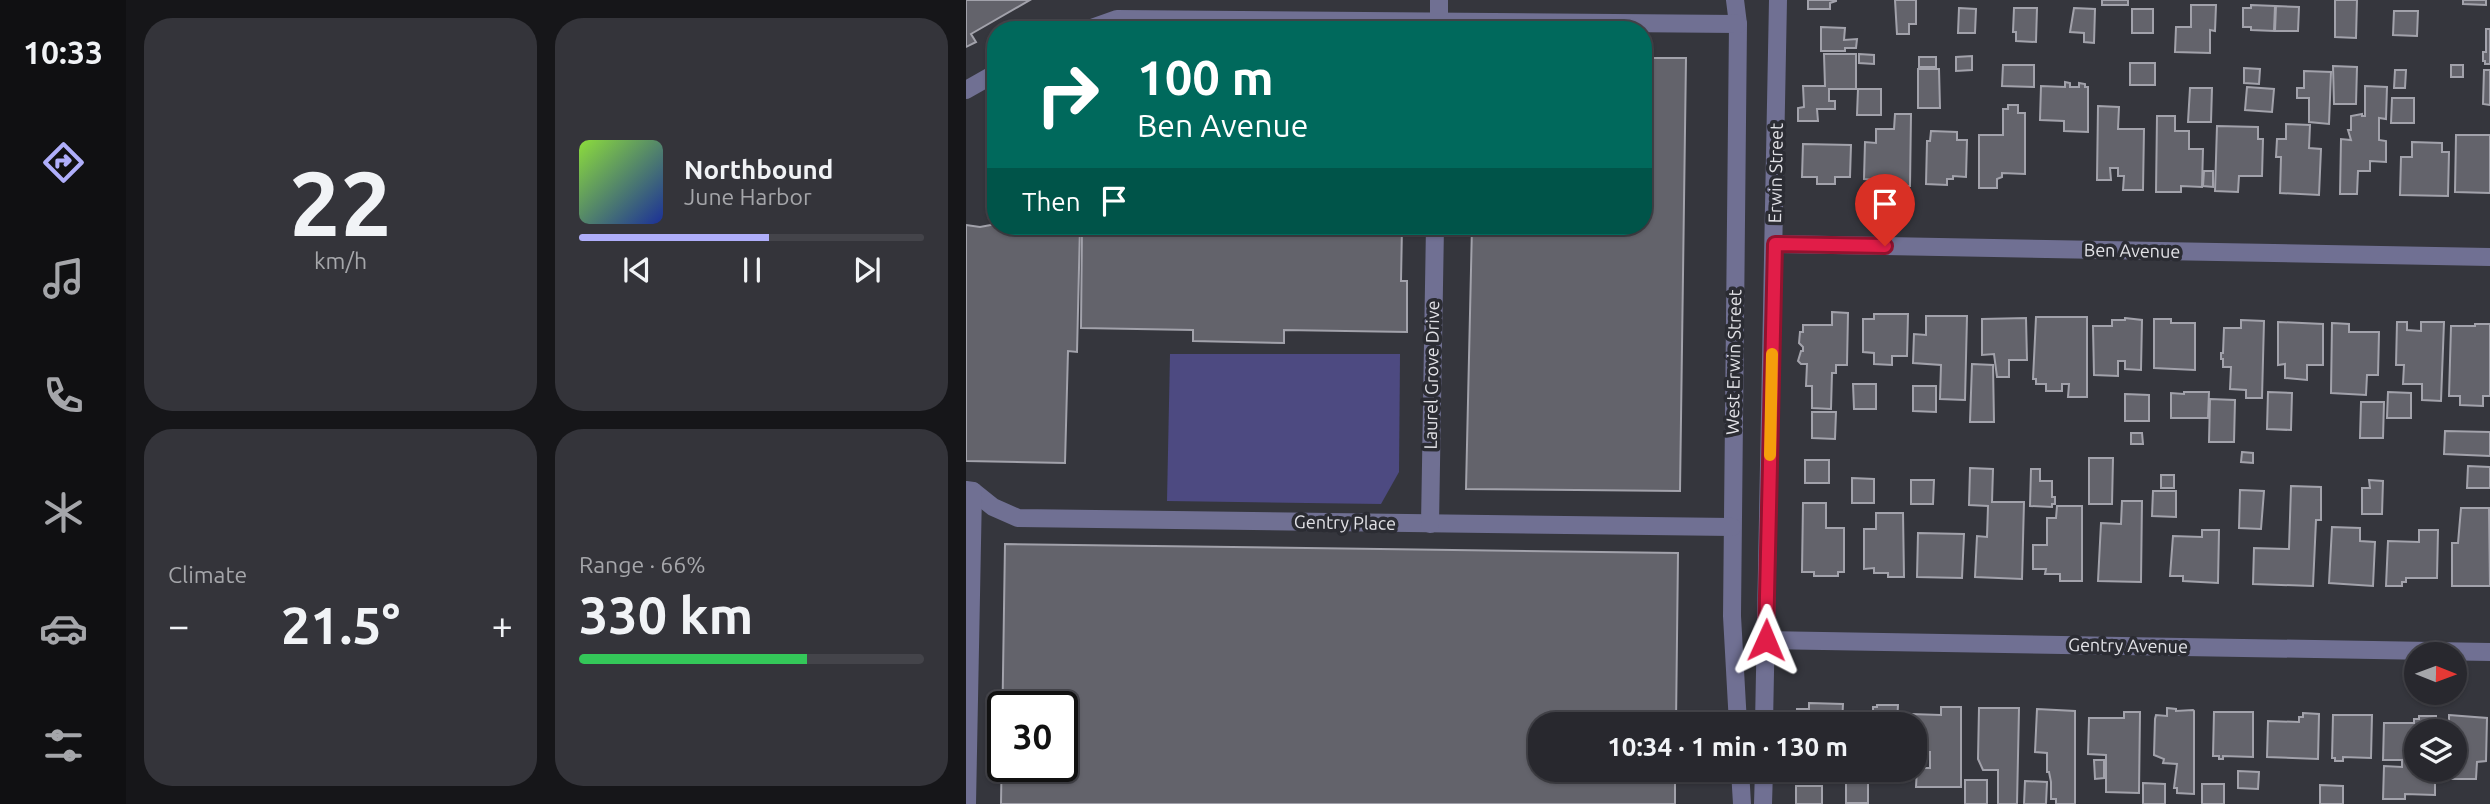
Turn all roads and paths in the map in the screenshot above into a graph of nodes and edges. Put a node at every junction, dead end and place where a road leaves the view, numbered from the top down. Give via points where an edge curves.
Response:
1 (1439, 0) edge
2 (1735, 0) edge
3 (1747, 0) edge
4 (1778, 0) edge
5 (1112, 21) edge
6 (1210, 21) edge
7 (1439, 21) edge
8 (1738, 24) junction
9 (1652, 25) edge
10 (987, 78) edge
11 (966, 90) edge
12 (1435, 235) edge
13 (1775, 244) junction
14 (2490, 257) edge
15 (970, 490) edge
16 (1430, 524) junction
17 (1732, 527) junction
18 (1766, 640) junction
19 (2490, 652) edge
20 (1737, 712) edge
21 (1764, 712) edge
22 (1741, 782) edge
23 (1763, 782) edge
24 (967, 804) edge
25 (1742, 804) edge
26 (1763, 804) edge

1 - 7 street
2 - 8 street, West Erwin Street
3 - 8 street
4 - 13 street, Erwin Street
5 - 6 street
8 - 9 street
8 - 17 street, West Erwin Street
10 - 11 street
12 - 16 street, Laurel Grove Drive
13 - 14 street, Ben Avenue
13 - 18 street, Erwin Street
15 - 16 street, Gentry Place via 1018,518
15 - 24 street
16 - 17 street, Gentry Place
17 - 20 street, West Erwin Street
18 - 19 street, Gentry Avenue
18 - 21 street, Erwin Street
22 - 25 street
23 - 26 street

